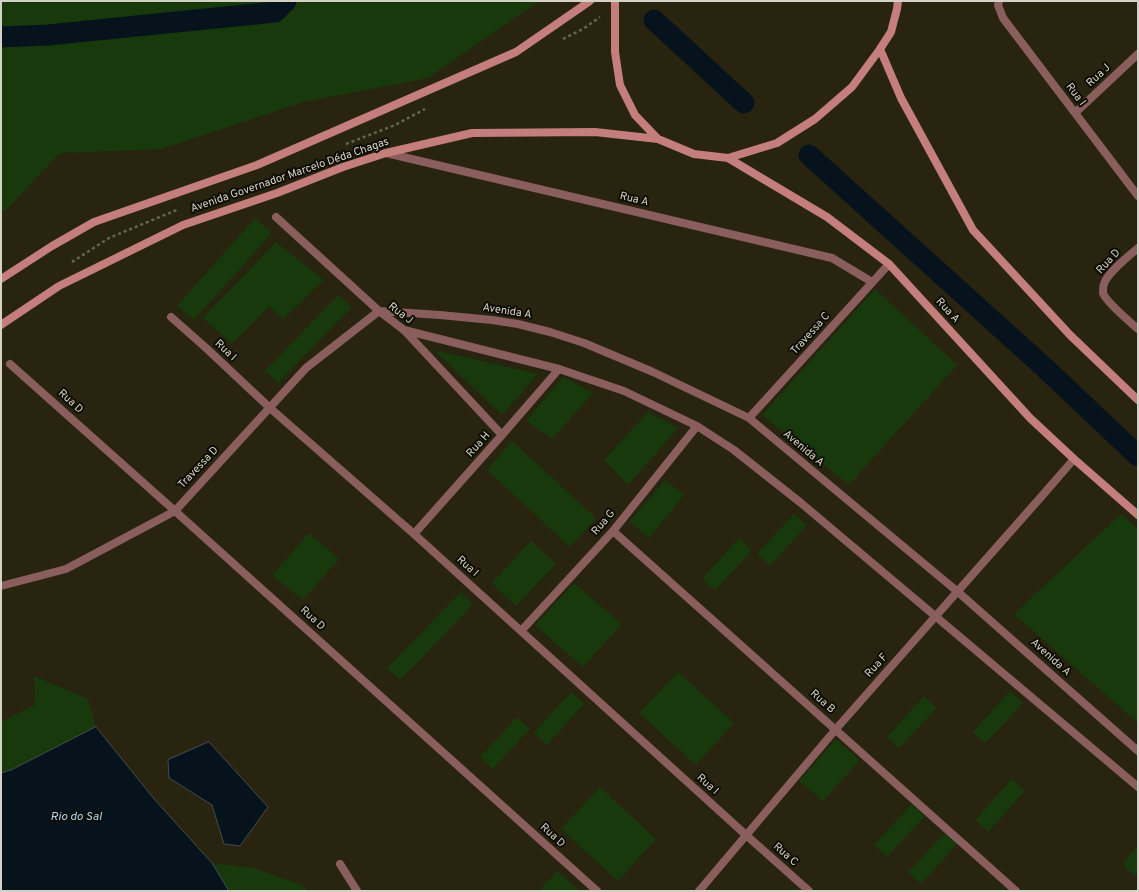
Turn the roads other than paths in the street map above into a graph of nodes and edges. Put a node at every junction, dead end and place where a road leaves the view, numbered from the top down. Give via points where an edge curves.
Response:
1 (590, 1) edge
2 (615, 1) edge
3 (898, 1) edge
4 (999, 3) edge
5 (880, 49) junction
6 (1138, 54) edge
7 (1075, 113) junction
8 (658, 139) junction
9 (386, 153) junction
10 (728, 158) junction
11 (1138, 196) edge
12 (276, 217) dead end
13 (1138, 248) edge
14 (889, 264) junction
15 (1, 279) edge
16 (872, 282) junction
17 (378, 311) junction
18 (171, 317) dead end
19 (1, 325) edge
20 (1138, 329) edge
21 (404, 330) junction
22 (10, 364) dead end
23 (559, 369) junction
24 (1138, 400) edge
25 (270, 408) junction
26 (749, 418) junction
27 (697, 426) junction
28 (502, 435) junction
29 (1074, 458) junction
30 (176, 511) junction
31 (1138, 515) edge
32 (613, 530) junction
33 (414, 534) junction
34 (1, 586) edge
35 (958, 592) junction
36 (936, 617) junction
37 (521, 631) junction
38 (836, 729) junction
39 (1138, 750) edge
40 (1138, 787) edge
41 (746, 835) junction
42 (340, 864) dead end
43 (357, 891) edge
44 (597, 891) edge
45 (699, 891) edge
46 (809, 891) edge
47 (1016, 891) edge

1 - 15 main road, Avenida Governador Marcelo Déda Chagas via 516,52 257,165 94,222
2 - 8 main road via 615,52 620,85 635,115
3 - 5 main road via 890,32
4 - 7 street, Rua I via 1003,18
5 - 10 main road via 852,87 815,119 777,143
5 - 24 main road via 901,98 973,230 1070,335
6 - 7 street, Rua J
7 - 11 street, Rua I
8 - 9 main road, Avenida Governador Marcelo Déda Chagas via 595,132 472,133
8 - 10 main road via 694,154
9 - 16 street, Rua A via 832,258
9 - 19 main road, Avenida Governador Marcelo Déda Chagas via 183,225 59,286
10 - 14 main road, Rua A via 827,217
12 - 17 street, Rua J
13 - 20 street, Rua D via 1115,269 1105,281 1103,288 1104,295 1109,301
14 - 16 street, Travessa C
14 - 29 main road, Rua A via 1030,418
16 - 26 street, Travessa C
17 - 21 street, Rua J
17 - 25 street, Travessa D via 306,368
17 - 26 street, Avenida A via 492,320 550,332 584,343 653,372
18 - 25 street, Rua I
21 - 23 street
21 - 28 street, Rua J
22 - 30 street, Rua D
23 - 27 street via 624,391
23 - 28 street, Rua H
25 - 30 street, Travessa D
25 - 33 street, Rua I
26 - 35 street, Avenida A
27 - 32 street, Rua G
27 - 36 street via 734,450
28 - 33 street, Rua H
29 - 31 main road, Rua A
29 - 35 street, Rua F
30 - 34 street, Travessa D via 66,569
30 - 44 street, Rua D
32 - 37 street, Rua G
32 - 38 street, Rua B
33 - 37 street, Rua I
35 - 36 street, Rua F
35 - 39 street, Avenida A
36 - 38 street, Rua F
36 - 40 street
37 - 41 street, Rua I
38 - 41 street, Rua F
38 - 47 street, Rua B
41 - 45 street, Rua F
41 - 46 street, Rua C
42 - 43 street

